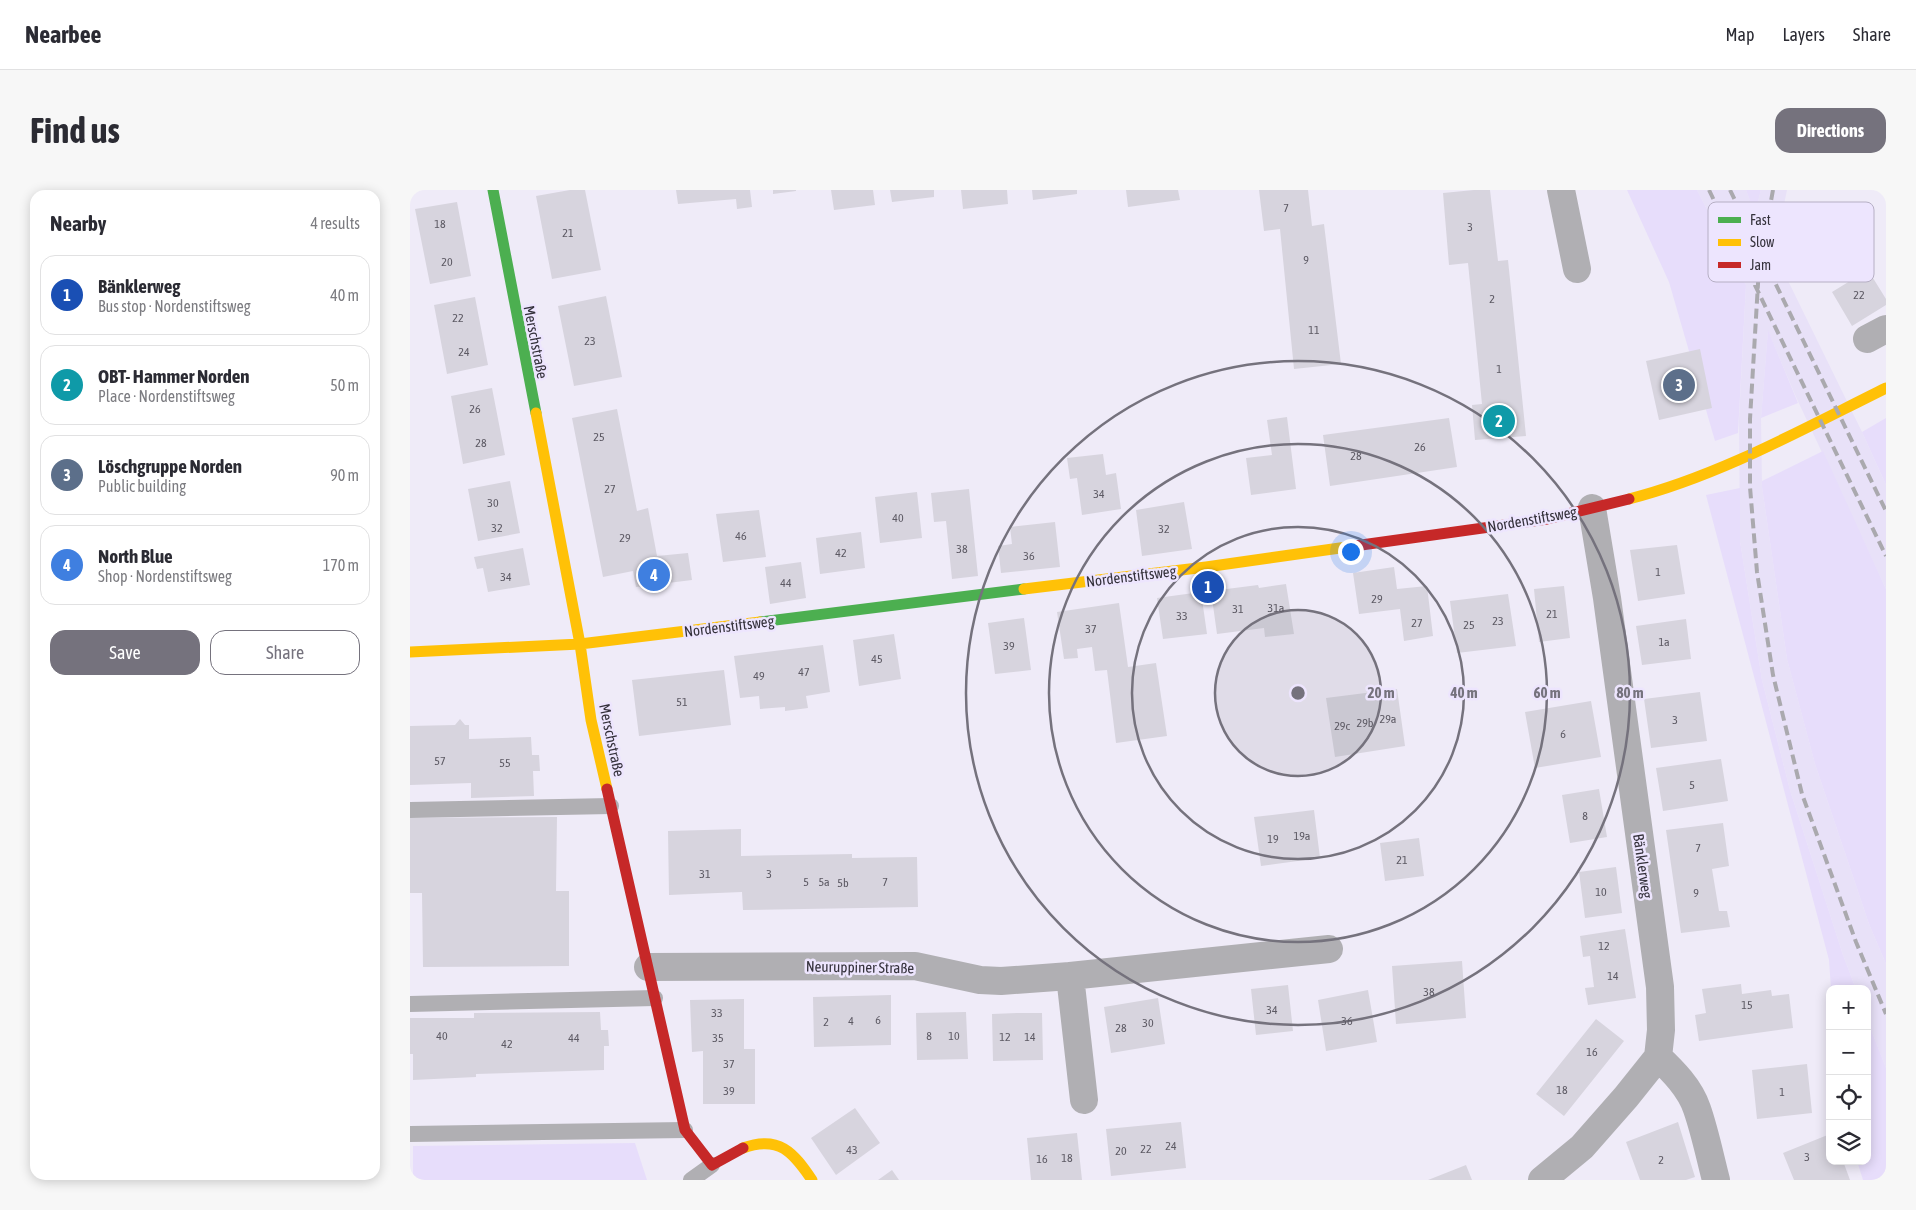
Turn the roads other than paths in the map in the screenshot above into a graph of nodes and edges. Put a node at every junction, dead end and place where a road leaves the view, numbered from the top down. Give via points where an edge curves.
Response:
1 (493, 190) edge
2 (1561, 190) edge
3 (1577, 269) dead end
4 (1886, 388) edge
5 (1592, 508) junction
6 (580, 644) junction
7 (410, 652) edge
8 (611, 806) junction
9 (410, 810) edge
10 (1329, 949) dead end
11 (648, 967) junction
12 (1070, 976) junction
13 (655, 998) junction
14 (410, 1004) edge
15 (1658, 1057) junction
16 (1084, 1100) dead end
17 (686, 1130) junction
18 (410, 1134) edge
19 (712, 1164) junction
20 (691, 1180) edge
21 (812, 1180) edge
22 (1542, 1180) edge
23 (1716, 1180) edge

1 - 6 street, Merschstraße
2 - 3 street
4 - 5 street, Nordenstiftsweg via 1714,470
5 - 6 street, Nordenstiftsweg via 1547,519 1206,567
5 - 15 street, Bänklerweg via 1660,987
6 - 7 street, Nordenstiftsweg
6 - 8 street, Merschstraße via 591,720
8 - 9 lane
8 - 11 street, Merschstraße
10 - 12 street, Neuruppiner Straße
11 - 12 street, Neuruppiner Straße via 915,966 980,980
11 - 13 street, Merschstraße
12 - 16 street
13 - 14 lane
13 - 17 street, Merschstraße
15 - 22 street via 1582,1146
15 - 23 street via 1689,1092 1697,1108
17 - 18 lane
17 - 19 street, Merschstraße
19 - 20 lane
19 - 21 street via 749,1144 766,1142 780,1146 796,1157

